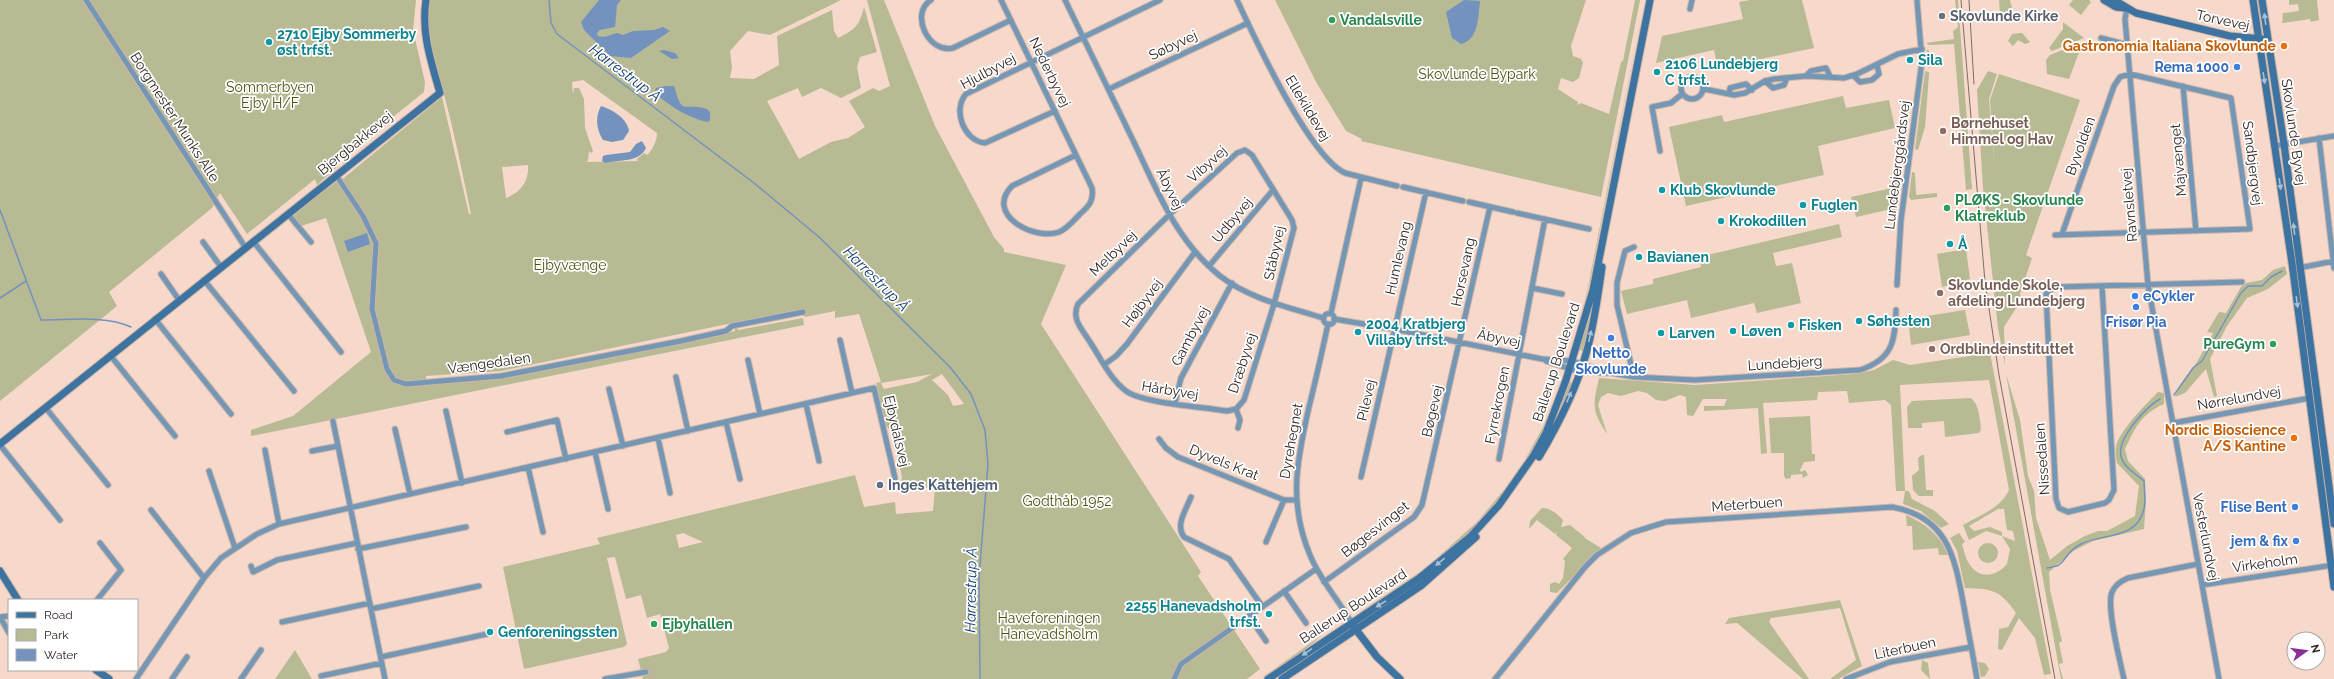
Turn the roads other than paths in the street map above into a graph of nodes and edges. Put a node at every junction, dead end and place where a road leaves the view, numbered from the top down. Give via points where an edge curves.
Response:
1 (86, 0) edge
2 (426, 0) edge
3 (931, 0) edge
4 (1002, 0) edge
5 (1065, 0) edge
6 (1160, 0) edge
7 (1237, 0) edge
8 (1650, 0) edge
9 (1654, 0) edge
10 (1692, 0) edge
11 (1916, 0) edge
12 (2104, 0) edge
13 (2114, 0) edge
14 (2252, 0) edge
15 (2262, 0) edge
16 (1690, 9) dead end
17 (2127, 9) junction
18 (1011, 20) junction
19 (1248, 23) junction
20 (1083, 37) junction
21 (2101, 38) dead end
22 (2268, 39) junction
23 (2258, 40) junction
24 (2128, 45) junction
25 (1922, 49) junction
26 (1031, 62) junction
27 (1877, 65) junction
28 (2130, 74) junction
29 (1806, 76) junction
30 (1830, 76) junction
31 (1854, 76) junction
32 (1786, 78) junction
33 (1765, 82) junction
34 (2183, 86) junction
35 (1108, 89) junction
36 (1704, 89) junction
37 (1752, 90) junction
38 (1682, 94) junction
39 (1729, 94) junction
40 (1055, 111) junction
41 (2334, 136) edge
42 (2319, 138) junction
43 (2284, 144) junction
44 (2274, 146) junction
45 (1245, 150) joint
46 (1660, 151) dead end
47 (1076, 155) junction
48 (336, 175) junction
49 (1361, 178) junction
50 (1397, 186) dead end
51 (1403, 187) dead end
52 (1274, 190) junction
53 (1426, 192) junction
54 (1463, 201) dead end
55 (1469, 202) dead end
56 (1490, 207) junction
57 (288, 214) junction
58 (1169, 215) junction
59 (1545, 219) junction
60 (1589, 229) dead end
61 (2196, 231) junction
62 (2142, 233) junction
63 (2062, 234) junction
64 (2055, 235) dead end
65 (253, 241) junction
66 (203, 242) dead end
67 (311, 242) dead end
68 (245, 247) junction
69 (1634, 247) dead end
70 (1195, 252) junction
71 (2333, 261) edge
72 (1209, 266) junction
73 (221, 267) junction
74 (2299, 268) junction
75 (2334, 268) edge
76 (161, 274) dead end
77 (204, 280) junction
78 (2242, 282) dead end
79 (1232, 283) junction
80 (1897, 285) dead end
81 (2148, 285) junction
82 (2102, 286) junction
83 (1532, 288) junction
84 (1562, 294) dead end
85 (179, 300) junction
86 (1274, 304) junction
87 (1075, 310) joint
88 (1896, 310) dead end
89 (803, 312) dead end
90 (1331, 313) junction
91 (1323, 318) junction
92 (155, 319) junction
93 (1334, 319) junction
94 (1328, 324) junction
95 (1394, 328) junction
96 (840, 340) dead end
97 (1460, 343) junction
98 (341, 352) dead end
99 (1519, 354) junction
100 (110, 355) junction
101 (1542, 359) junction
102 (748, 360) dead end
103 (1572, 361) junction
104 (1105, 364) junction
105 (1583, 364) junction
106 (1569, 370) junction
107 (1580, 372) junction
108 (1610, 373) junction
109 (676, 377) dead end
110 (1634, 377) junction
111 (609, 389) dead end
112 (294, 391) dead end
113 (852, 393) junction
114 (2310, 398) junction
115 (2168, 399) joint
116 (1175, 403) junction
117 (806, 404) junction
118 (45, 407) junction
119 (1236, 409) junction
120 (446, 411) dead end
121 (231, 414) dead end
122 (760, 414) junction
123 (333, 421) dead end
124 (726, 422) junction
125 (2173, 423) junction
126 (1238, 428) dead end
127 (395, 429) dead end
128 (688, 431) junction
129 (507, 432) dead end
130 (175, 436) dead end
131 (658, 438) junction
132 (1159, 439) dead end
133 (0, 444) edge
134 (338, 446) junction
135 (623, 446) junction
136 (265, 450) dead end
137 (312, 451) dead end
138 (595, 452) junction
139 (566, 459) junction
140 (1499, 460) dead end
141 (820, 461) dead end
142 (528, 467) junction
143 (209, 471) dead end
144 (1361, 477) dead end
145 (895, 478) dead end
146 (740, 479) dead end
147 (462, 482) junction
148 (1427, 484) joint
149 (108, 485) dead end
150 (2331, 486) edge
151 (670, 493) dead end
152 (410, 494) junction
153 (1191, 497) dead end
154 (1284, 500) junction
155 (1296, 500) junction
156 (350, 508) junction
157 (608, 509) dead end
158 (151, 510) dead end
159 (60, 520) dead end
160 (279, 524) junction
161 (2334, 524) edge
162 (466, 527) dead end
163 (543, 532) dead end
164 (1266, 542) dead end
165 (100, 543) dead end
166 (357, 543) junction
167 (235, 548) junction
168 (358, 549) junction
169 (2198, 564) junction
170 (2333, 565) edge
171 (251, 566) dead end
172 (1316, 570) junction
173 (0, 571) edge
174 (204, 578) junction
175 (1324, 582) junction
176 (2202, 585) junction
177 (479, 586) dead end
178 (2334, 587) edge
179 (1284, 592) junction
180 (17, 599) edge
181 (98, 599) edge
182 (370, 606) junction
183 (1262, 606) junction
184 (8, 616) edge
185 (1249, 616) junction
186 (282, 622) dead end
187 (1351, 622) junction
188 (1306, 623) dead end
189 (1357, 630) junction
190 (8, 631) edge
191 (487, 634) dead end
192 (1266, 641) dead end
193 (1971, 647) junction
194 (261, 650) dead end
195 (187, 657) dead end
196 (381, 657) junction
197 (382, 664) junction
198 (97, 671) edge
199 (646, 672) dead end
200 (321, 676) dead end
201 (109, 679) edge
202 (136, 679) edge
203 (172, 679) edge
204 (241, 679) edge
205 (385, 679) edge
206 (605, 679) edge
207 (1174, 679) edge
208 (1268, 679) edge
209 (1282, 679) edge
210 (1400, 679) edge
211 (1495, 679) edge
212 (1846, 679) edge
213 (1977, 679) edge
214 (2124, 679) edge
215 (2219, 679) edge

1 - 68 street, Borgmester Munks Alle
2 - 48 street, Bjergbakkevej via 424,29 440,93
3 - 18 street via 923,8 921,20 933,44 944,49 953,48
4 - 18 street, Nederbyvej
5 - 20 street, Åbyvej
6 - 20 street, Hjulbyvej
7 - 19 street, Ellekildevej
8 - 103 street, Ballerup Boulevard via 1597,270
105 -> 9 street, Ballerup Boulevard via 1594,319
10 - 16 street
11 - 25 street, Lundebjerggårdsvej
12 - 17 street, Torvevej via 2116,7
13 - 17 street, Torvevej
14 - 23 street, Skovlunde Byvej
22 -> 15 street, Skovlunde Byvej
17 - 23 street, Torvevej via 2230,36
17 - 24 street, Ravnsletvej via 2125,19
18 - 26 street, Nederbyvej
19 - 35 street, Søbyvej
19 - 49 street, Ellekildevej via 1268,66 1322,155 1338,170
20 - 26 street, Hjulbyvej
20 - 35 street, Åbyvej
21 - 24 street
22 - 23 street, Torvevej
22 - 43 street, Skovlunde Byvej
23 -> 44 street, Skovlunde Byvej
24 - 28 street, Ravnsletvej
25 - 27 street via 1898,54
25 - 80 street, Lundebjerggårdsvej via 1921,75 1901,220
26 - 40 street, Nederbyvej
26 - 40 street, Hjulbyvej via 966,94 959,104 962,122 974,140 985,143
27 - 31 street
27 - 31 street via 1879,74 1872,80 1860,82
28 - 34 street, Sandbjergvej
28 - 62 street, Ravnsletvej
28 - 63 street, Byvolden via 2120,77 2114,86
29 - 30 street
29 - 30 street via 1811,71 1826,68
29 - 32 street
30 - 31 street
32 - 33 street
32 - 33 street via 1784,85 1773,88
33 - 37 street
34 - 61 street, Majvænget
34 - 61 street, Sandbjergvej via 2231,98 2250,229
35 - 58 street, Åbyvej
36 - 38 street via 1694,97
36 - 38 street via 1701,81 1688,78 1680,87
36 - 39 street
37 - 39 street
37 - 39 street via 1746,84 1730,88
38 - 46 street via 1671,103 1652,107
40 - 47 street, Nederbyvej
41 - 42 street
42 - 43 street
42 - 71 street
43 - 44 street
74 -> 43 street, Skovlunde Byvej
44 -> 114 street, Skovlunde Byvej
45 - 52 street, Ståbyvej via 1252,155
45 - 58 street, Vibyvej via 1237,153
47 - 47 street, Nederbyvej via 1092,188 1089,206 1064,230 1051,234 1023,228 1010,219 1003,200 1012,186
48 - 57 street, Bjergbakkevej
48 - 89 street, Vængedalen via 375,236 377,251 372,299 374,322 387,370 398,383 501,376 726,331 732,326
49 - 50 street, Ellekildevej
49 - 90 street
51 - 53 street
52 - 72 street, Udbyvej
52 - 86 street, Ståbyvej via 1294,228
53 - 54 street
53 - 95 street, Humlevang
55 - 56 street
56 - 59 street
56 - 97 street, Horsevang
57 - 65 street, Bjergbakkevej
57 - 67 street
58 - 70 street, Åbyvej
58 - 87 street, Melbyvej via 1078,304
59 - 60 street
59 - 83 street, Fyrrekrogen
61 - 62 street, Sandbjergvej
62 - 63 street
62 - 81 street, Ravnsletvej
63 - 64 street
65 - 68 street, Bjergbakkevej
65 - 98 street
66 - 73 street
68 - 73 street, Bjergbakkevej
69 - 110 street via 1625,251 1616,293
70 - 72 street, Åbyvej
70 - 104 street, Højbyvej via 1126,344
71 - 74 street
71 - 75 street
72 - 79 street, Åbyvej
73 - 77 street, Bjergbakkevej
74 - 150 street, Skovlunde Byvej
76 - 85 street
77 - 85 street, Bjergbakkevej
77 - 112 street
78 - 81 street, Nissedalen
79 - 86 street, Åbyvej
79 - 116 street, Gambyvej via 1181,378
81 - 82 street, Nissedalen
81 - 115 street, Ravnsletvej
82 - 82 street, Nissedalen via 2056,287 2050,290 2045,302 2056,499 2060,508 2068,512 2105,503 2114,490
83 - 84 street
83 - 99 street, Fyrrekrogen
85 - 92 street, Bjergbakkevej
86 - 91 street, Åbyvej
86 - 119 street, Dræbyvej via 1244,400
87 - 104 street, Hårbyvej via 1076,320
88 - 110 street, Lundebjerg via 1895,335 1888,352 1873,366 1860,370 1695,380
90 - 91 street
90 - 93 street
91 - 94 street
92 - 100 street, Bjergbakkevej
92 - 121 street
93 - 94 street
93 - 95 street, Åbyvej
94 - 155 street, Dyrehegnet via 1298,455
95 - 97 street, Åbyvej
95 - 144 street, Pilevej
96 - 113 street
97 - 99 street, Åbyvej
97 - 148 street, Bøgevej
99 - 101 street, Åbyvej
99 - 140 street, Fyrrekrogen
100 - 118 street, Bjergbakkevej
100 - 130 street
101 - 103 street, Åbyvej
101 - 106 street, Åbyvej
102 - 122 street
103 - 105 street, Lundebjerg
103 - 106 street, Ballerup Boulevard
104 - 116 street, Hårbyvej via 1117,382 1132,395
105 - 107 street, Ballerup Boulevard
105 - 108 street, Lundebjerg
106 - 107 street, Lundebjerg
106 -> 187 street, Ballerup Boulevard via 1546,433 1516,482 1495,510 1470,537 1418,579
107 - 108 street, Lundebjerg
189 -> 107 street, Ballerup Boulevard via 1447,565 1502,509 1549,439
108 - 110 street, Lundebjerg
109 - 128 street
111 - 135 street
113 - 117 street, Ejbydalsvej
113 - 145 street, Ejbydalsvej via 874,388
114 - 125 street, Nørrelundvej
114 - 170 street, Skovlunde Byvej
115 - 125 street, Vesterlundvej
116 - 119 street, Hårbyvej via 1227,411
117 - 122 street, Ejbydalsvej
117 - 141 street
118 - 133 street, Bjergbakkevej
118 - 149 street
119 - 126 street, Dræbyvej via 1239,415
120 - 147 street
122 - 124 street, Ejbydalsvej
123 - 134 street
124 - 128 street, Ejbydalsvej
124 - 146 street
125 - 169 street, Vesterlundvej
127 - 152 street
128 - 131 street, Ejbydalsvej
129 - 139 street via 557,420
131 - 135 street, Ejbydalsvej
131 - 151 street
132 - 154 street, Dyvels Krat via 1178,457
133 - 159 street, Bjergbakkevej
134 - 137 street
134 - 156 street
135 - 138 street, Ejbydalsvej
136 - 160 street
138 - 139 street, Ejbydalsvej
138 - 157 street
139 - 142 street, Ejbydalsvej
142 - 147 street, Ejbydalsvej
142 - 163 street
143 - 167 street
147 - 152 street, Ejbydalsvej
148 - 175 street, Bøgesvinget via 1422,505 1414,517
150 - 161 street, Skovlunde Byvej
152 - 156 street, Ejbydalsvej
153 - 183 street via 1179,527 1180,532 1184,538 1229,559
154 - 155 street, Dyvels Krat
154 - 164 street
155 - 172 street, Dyrehegnet via 1305,543
156 - 160 street, Ejbydalsvej
156 - 166 street
158 - 174 street
160 - 167 street, Ejbydalsvej
162 - 168 street
165 - 181 street via 121,570
166 - 168 street
166 - 171 street via 277,560 253,572
167 - 174 street, Ejbydalsvej
168 - 182 street
169 - 176 street, Vesterlundvej
169 - 214 street via 2121,580 2113,589 2110,605
170 - 176 street, Virkeholm
170 - 178 street, Skovlunde Byvej
172 - 175 street, Dyrehegnet
172 - 179 street
173 - 180 street
174 - 202 street, Ejbydalsvej
175 - 187 street, Dyrehegnet
176 - 215 street, Vesterlundvej
177 - 182 street
179 - 183 street
179 - 188 street
182 - 186 street
182 - 196 street
183 - 185 street
184 - 190 street via 0,617
185 - 192 street
185 - 207 street via 1181,664
187 - 189 street
187 -> 208 street, Ballerup Boulevard
189 - 209 street, Ballerup Boulevard
189 - 210 street via 1377,657
191 - 196 street
193 - 211 street, Meterbuen via 1957,568 1949,546 1936,528 1911,512 1892,507 1685,520 1661,523 1631,533 1597,555 1585,566
193 - 212 street, Literbuen via 1890,662
193 - 213 street, Meterbuen
194 - 204 street
195 - 203 street
196 - 197 street
197 - 200 street
197 - 205 street
198 - 201 street
199 - 206 street

